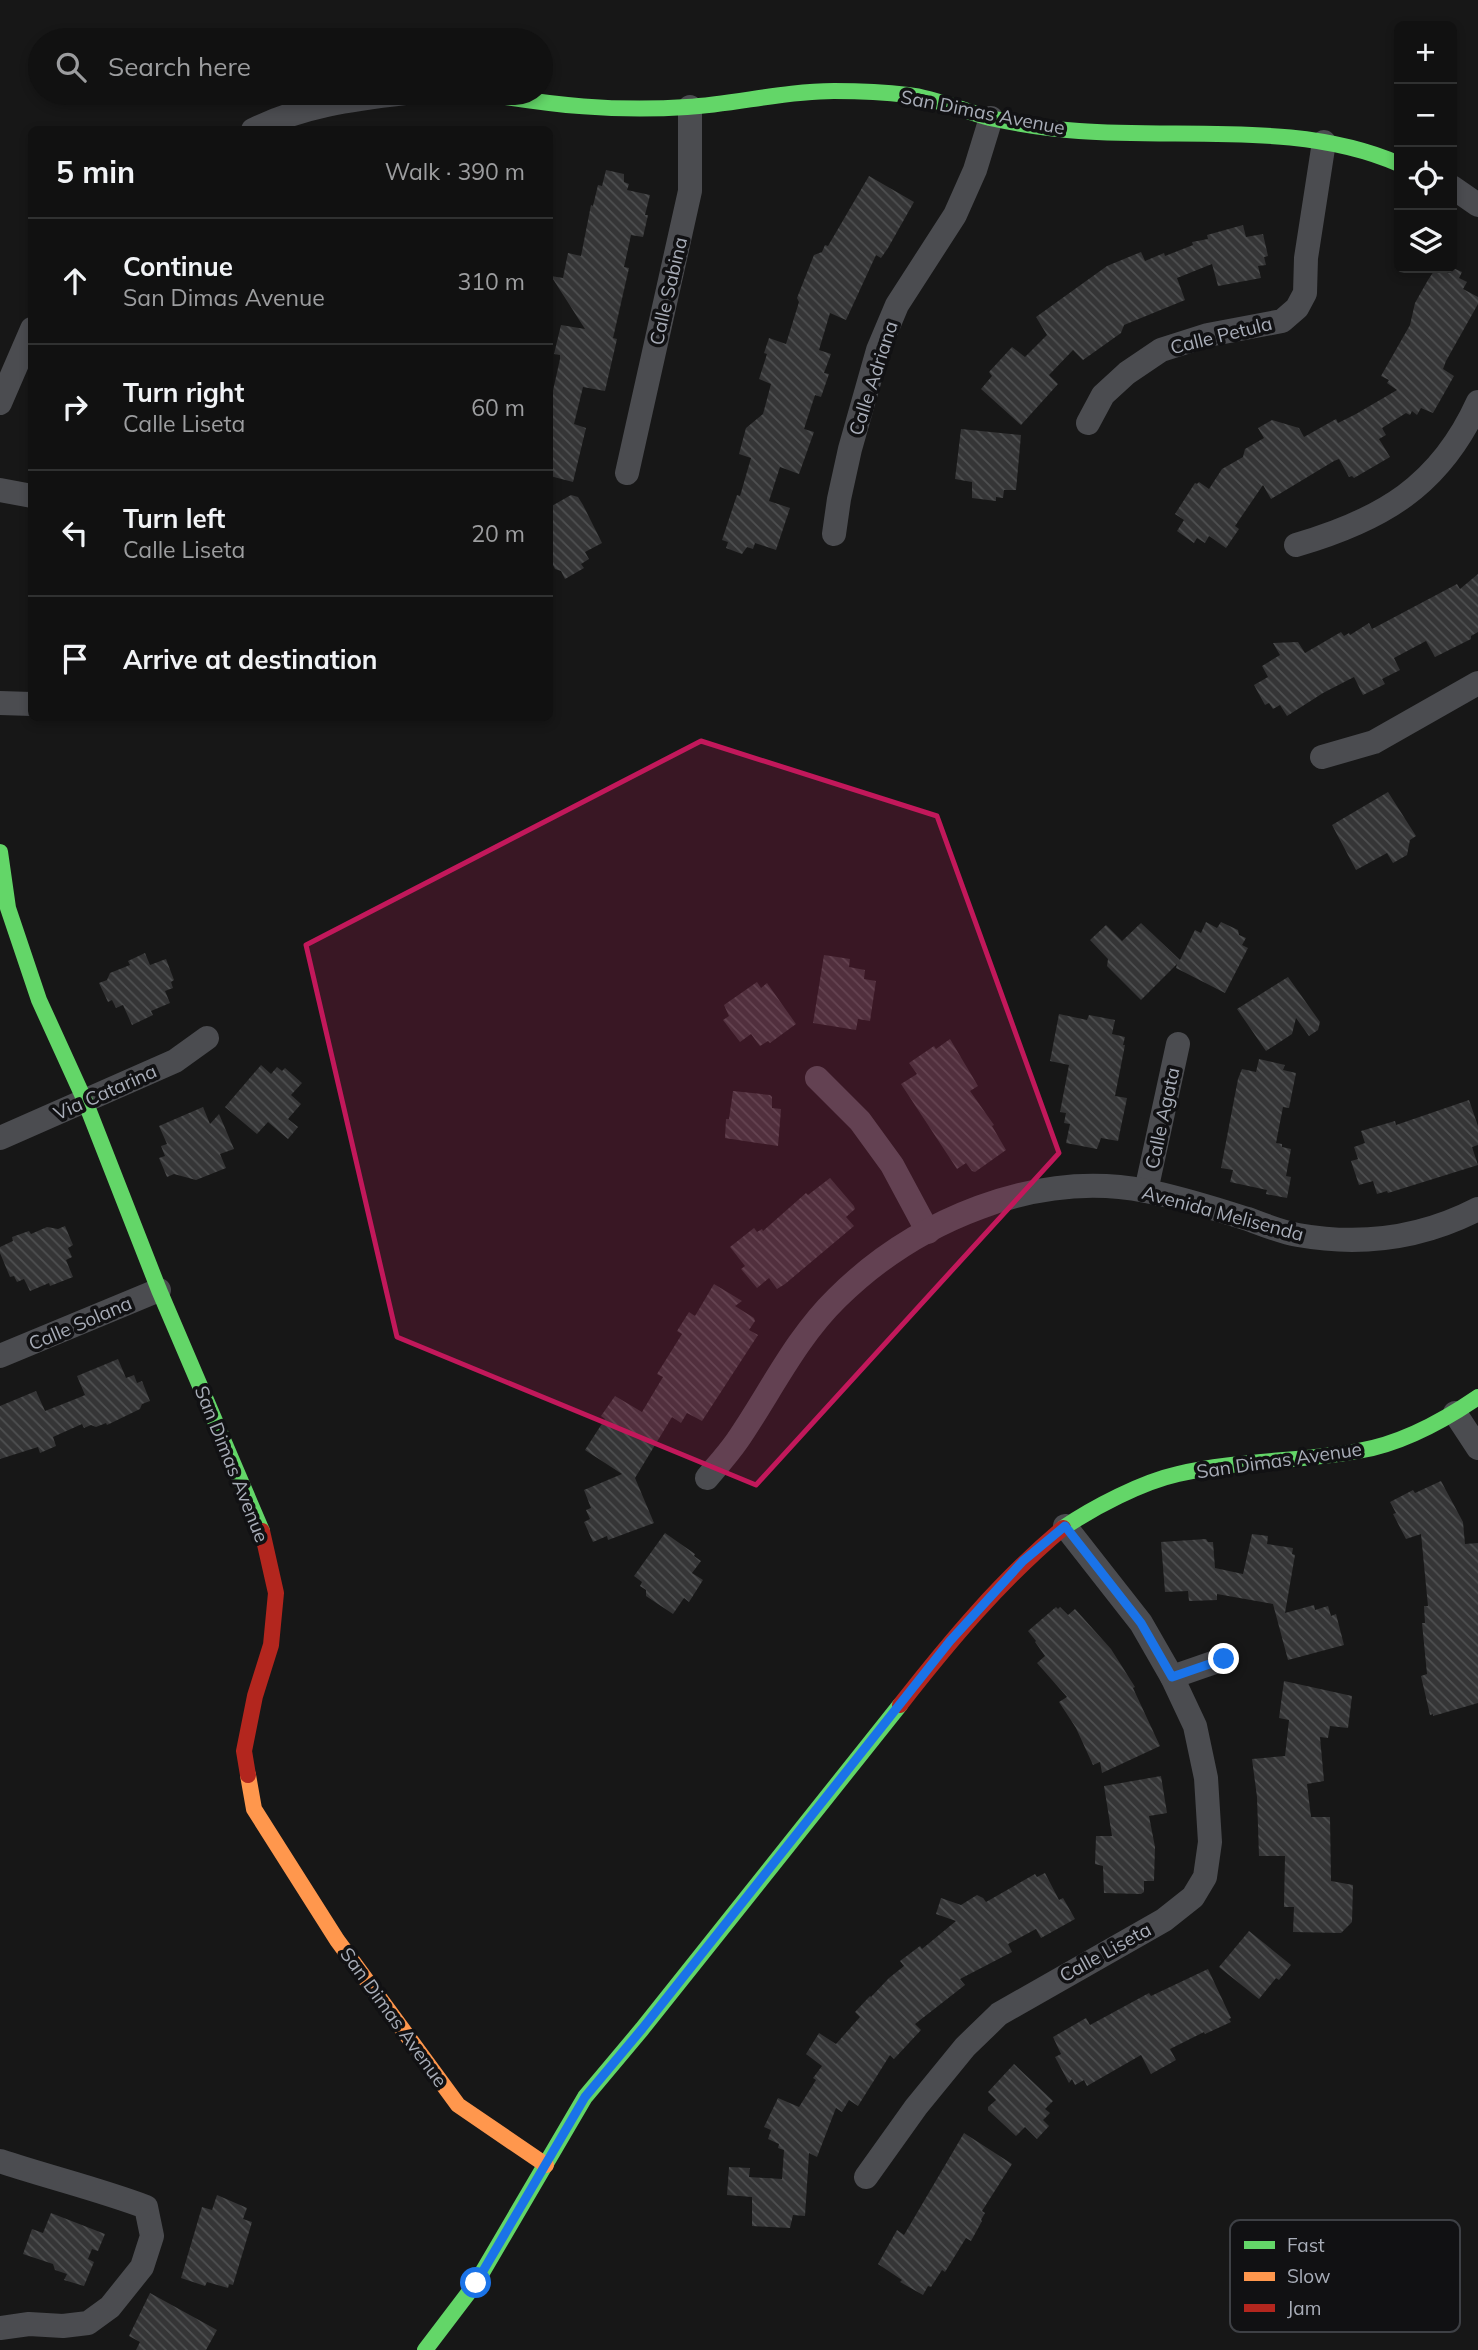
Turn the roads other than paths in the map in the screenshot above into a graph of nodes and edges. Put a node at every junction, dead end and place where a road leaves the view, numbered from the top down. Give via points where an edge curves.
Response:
1 (324, 105) edge
2 (553, 105) edge
3 (690, 107) junction
4 (991, 118) junction
5 (261, 126) edge
6 (1324, 142) junction
7 (1394, 162) edge
8 (1457, 190) edge
9 (1478, 205) edge
10 (28, 335) edge
11 (1478, 402) edge
12 (0, 403) edge
13 (1088, 423) dead end
14 (627, 473) dead end
15 (0, 490) edge
16 (28, 495) edge
17 (834, 534) dead end
18 (1297, 545) dead end
19 (1478, 683) edge
20 (0, 703) edge
21 (28, 704) edge
22 (1322, 757) dead end
23 (0, 852) edge
24 (207, 1038) dead end
25 (1178, 1044) dead end
26 (817, 1078) dead end
27 (85, 1101) junction
28 (0, 1138) edge
29 (1146, 1191) junction
30 (1478, 1209) edge
31 (928, 1231) junction
32 (159, 1290) junction
33 (0, 1356) edge
34 (1478, 1397) edge
35 (1455, 1413) junction
36 (1478, 1448) edge
37 (707, 1478) dead end
38 (1065, 1526) junction
39 (1224, 1659) dead end
40 (1172, 1677) junction
41 (0, 2161) edge
42 (546, 2165) junction
43 (866, 2177) dead end
44 (0, 2328) edge
45 (425, 2350) edge

1 - 5 street
2 - 3 street, San Dimas Avenue via 619,110
3 - 4 street, San Dimas Avenue via 834,91 910,95
3 - 14 street, Calle Sabina via 690,191
4 - 6 street, San Dimas Avenue via 1078,131
4 - 17 street, Calle Adriana via 955,215 897,305 878,350 847,462
6 - 7 street, San Dimas Avenue
6 - 13 street, Calle Petula via 1304,293 1297,308 1282,321 1208,334 1161,350 1103,396
8 - 9 street
10 - 12 street
11 - 18 street via 1444,461 1415,489 1370,519
15 - 16 street
19 - 22 street via 1374,742
20 - 21 street
23 - 27 street, San Dimas Avenue via 8,908 30,974
24 - 27 street, Via Catarina via 174,1061
25 - 29 street, Calle Agata
26 - 31 street via 860,1121 892,1165
27 - 28 street, Via Catarina
27 - 32 street, San Dimas Avenue
29 - 30 street, Avenida Melisenda via 1296,1235 1351,1241 1408,1236
29 - 31 street, Avenida Melisenda via 1094,1184 1052,1187 968,1211
31 - 37 street, Avenida Melisenda via 879,1262 838,1297 806,1333 736,1443
32 - 33 street, Calle Solana
32 - 42 street, San Dimas Avenue via 265,1539 276,1593 271,1645 244,1751 254,1809 337,1940 458,2105
34 - 35 street, San Dimas Avenue
35 - 36 street
35 - 38 street, San Dimas Avenue via 1359,1451 1176,1474 1127,1493
38 - 40 street, Calle Liseta via 1141,1623
38 - 42 street, San Dimas Avenue via 1023,1561 950,1641 585,2097
39 - 40 street
40 - 43 street, Calle Liseta via 1195,1726 1206,1778 1210,1842 1205,1877 1193,1897 1164,1920 999,2014 965,2046
41 - 44 street via 146,2207 152,2236 142,2267 110,2307 88,2323
42 - 45 street, San Dimas Avenue via 476,2283

